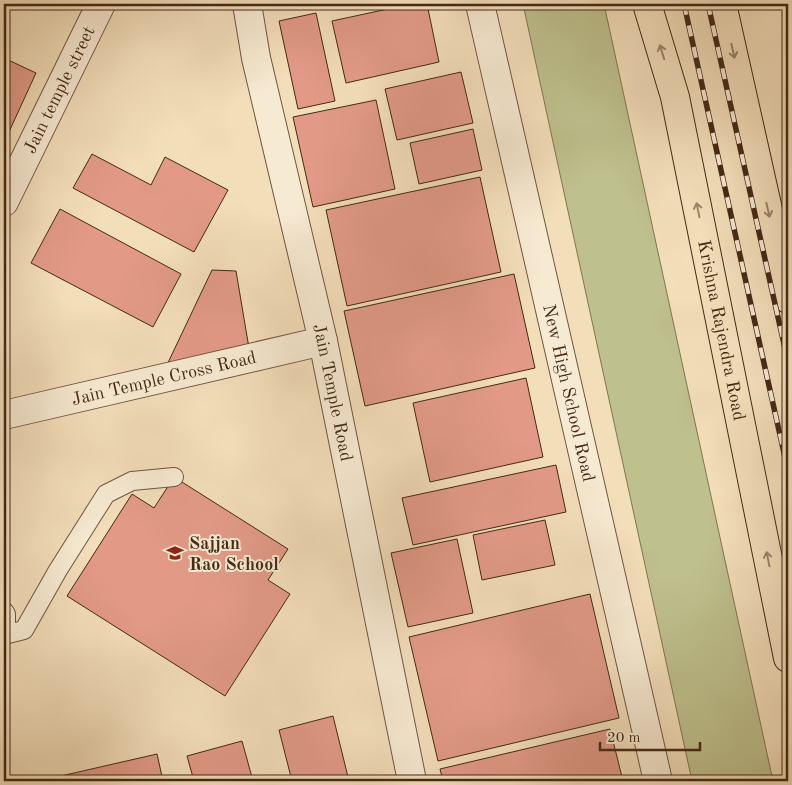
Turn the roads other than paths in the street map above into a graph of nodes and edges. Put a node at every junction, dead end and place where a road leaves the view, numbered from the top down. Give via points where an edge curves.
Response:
1 (101, 4) edge
2 (247, 4) edge
3 (480, 4) edge
4 (647, 4) edge
5 (722, 4) edge
6 (4, 202) edge
7 (788, 299) edge
8 (323, 341) junction
9 (4, 416) edge
10 (174, 477) dead end
11 (4, 611) edge
12 (5, 635) edge
13 (788, 658) edge
14 (412, 781) edge
15 (658, 781) edge

1 - 6 street, Jain temple street
2 - 8 street, Jain Temple Road via 256,58
3 - 15 street, New High School Road
13 -> 4 main road, Krishna Rajendra Road via 675,97
5 -> 7 main road
8 - 9 street, Jain Temple Cross Road
8 - 14 street, Jain Temple Road
10 - 12 lane via 132,481 106,494 24,630
11 - 12 lane

